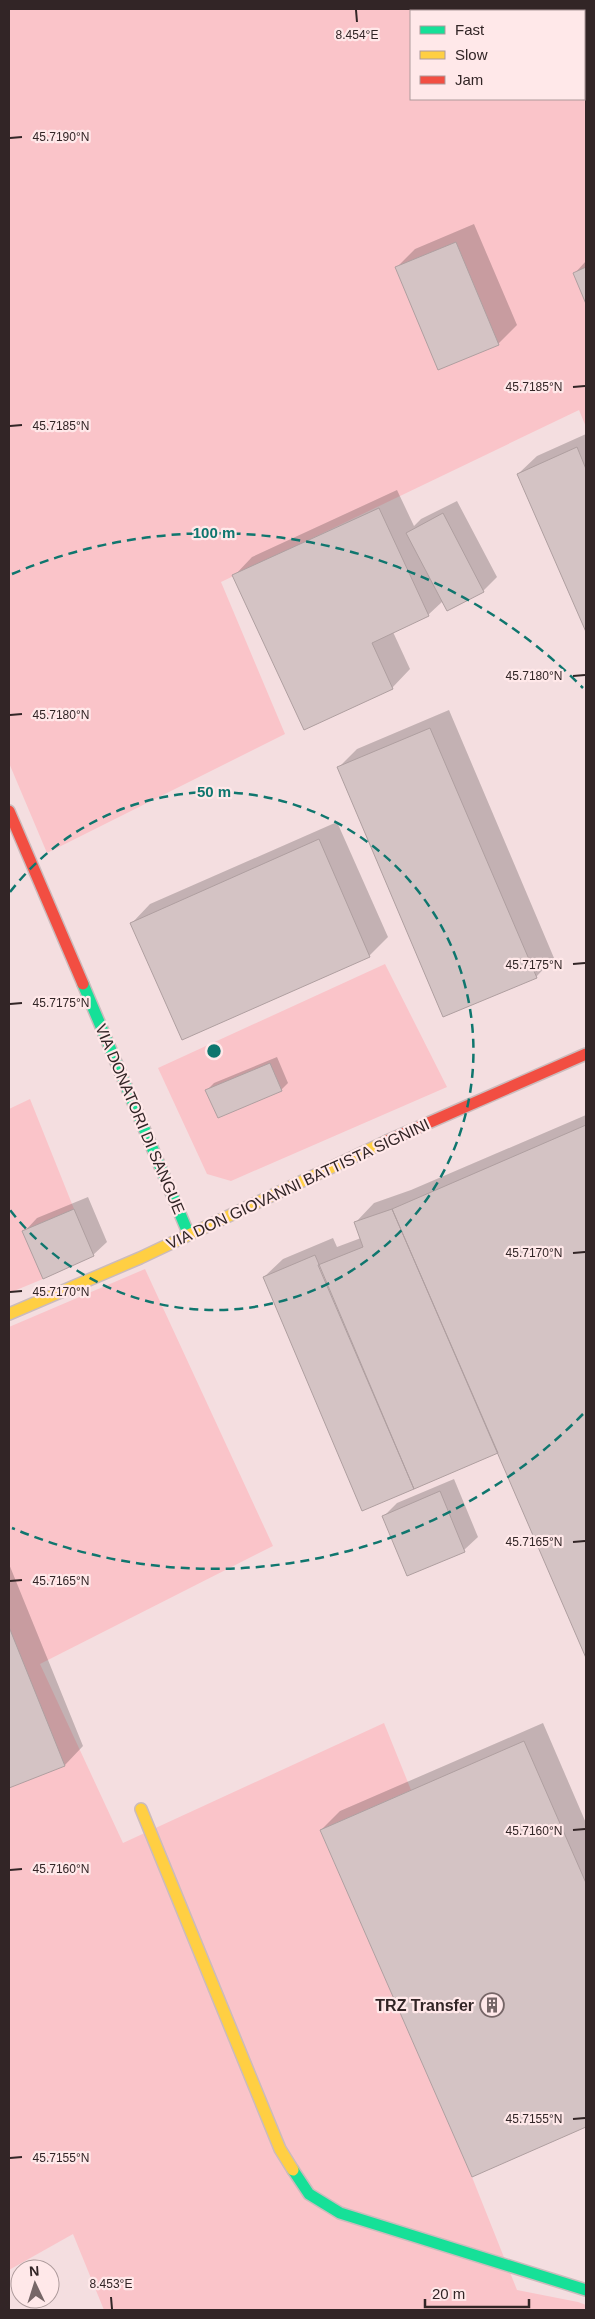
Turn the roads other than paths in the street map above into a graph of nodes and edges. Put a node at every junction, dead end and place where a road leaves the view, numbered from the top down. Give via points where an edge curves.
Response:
1 (9, 811) edge
2 (586, 1054) edge
3 (189, 1235) junction
4 (9, 1314) edge
5 (141, 1809) dead end
6 (586, 2290) edge

1 - 3 street, VIA DONATORI DI SANGUE
2 - 3 street, VIA DON GIOVANNI BATTISTA SIGNINI via 418,1127
3 - 4 street, VIA DON GIOVANNI BATTISTA SIGNINI
5 - 6 street via 280,2149 308,2194 340,2213

